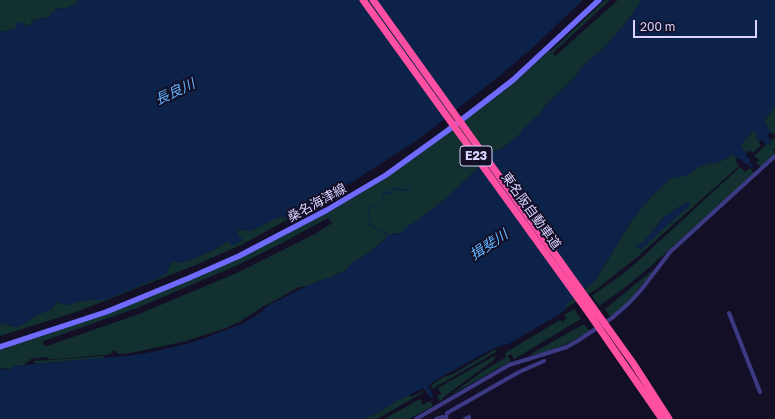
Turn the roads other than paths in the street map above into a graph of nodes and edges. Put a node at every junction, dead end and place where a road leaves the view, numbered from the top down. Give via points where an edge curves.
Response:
1 (363, 0) edge
2 (373, 0) edge
3 (599, 0) edge
4 (775, 156) edge
5 (729, 313) dead end
6 (0, 347) edge
7 (544, 361) dead end
8 (760, 392) dead end
9 (416, 419) edge
10 (436, 419) edge
11 (445, 419) edge
12 (465, 419) edge
13 (469, 419) edge
14 (662, 419) edge
15 (669, 419) edge

1 - 14 highway, 東名阪自動車道 / E23
2 - 15 highway, 東名阪自動車道 / E23 via 633,363
3 - 6 main road, 桑名海津線 via 513,80 386,175 327,210 239,256 189,278 106,312
4 - 9 street via 670,252 637,295 612,318 567,347 509,365
5 - 8 street
7 - 11 street via 519,372 447,414
10 - 11 street
12 - 13 street

